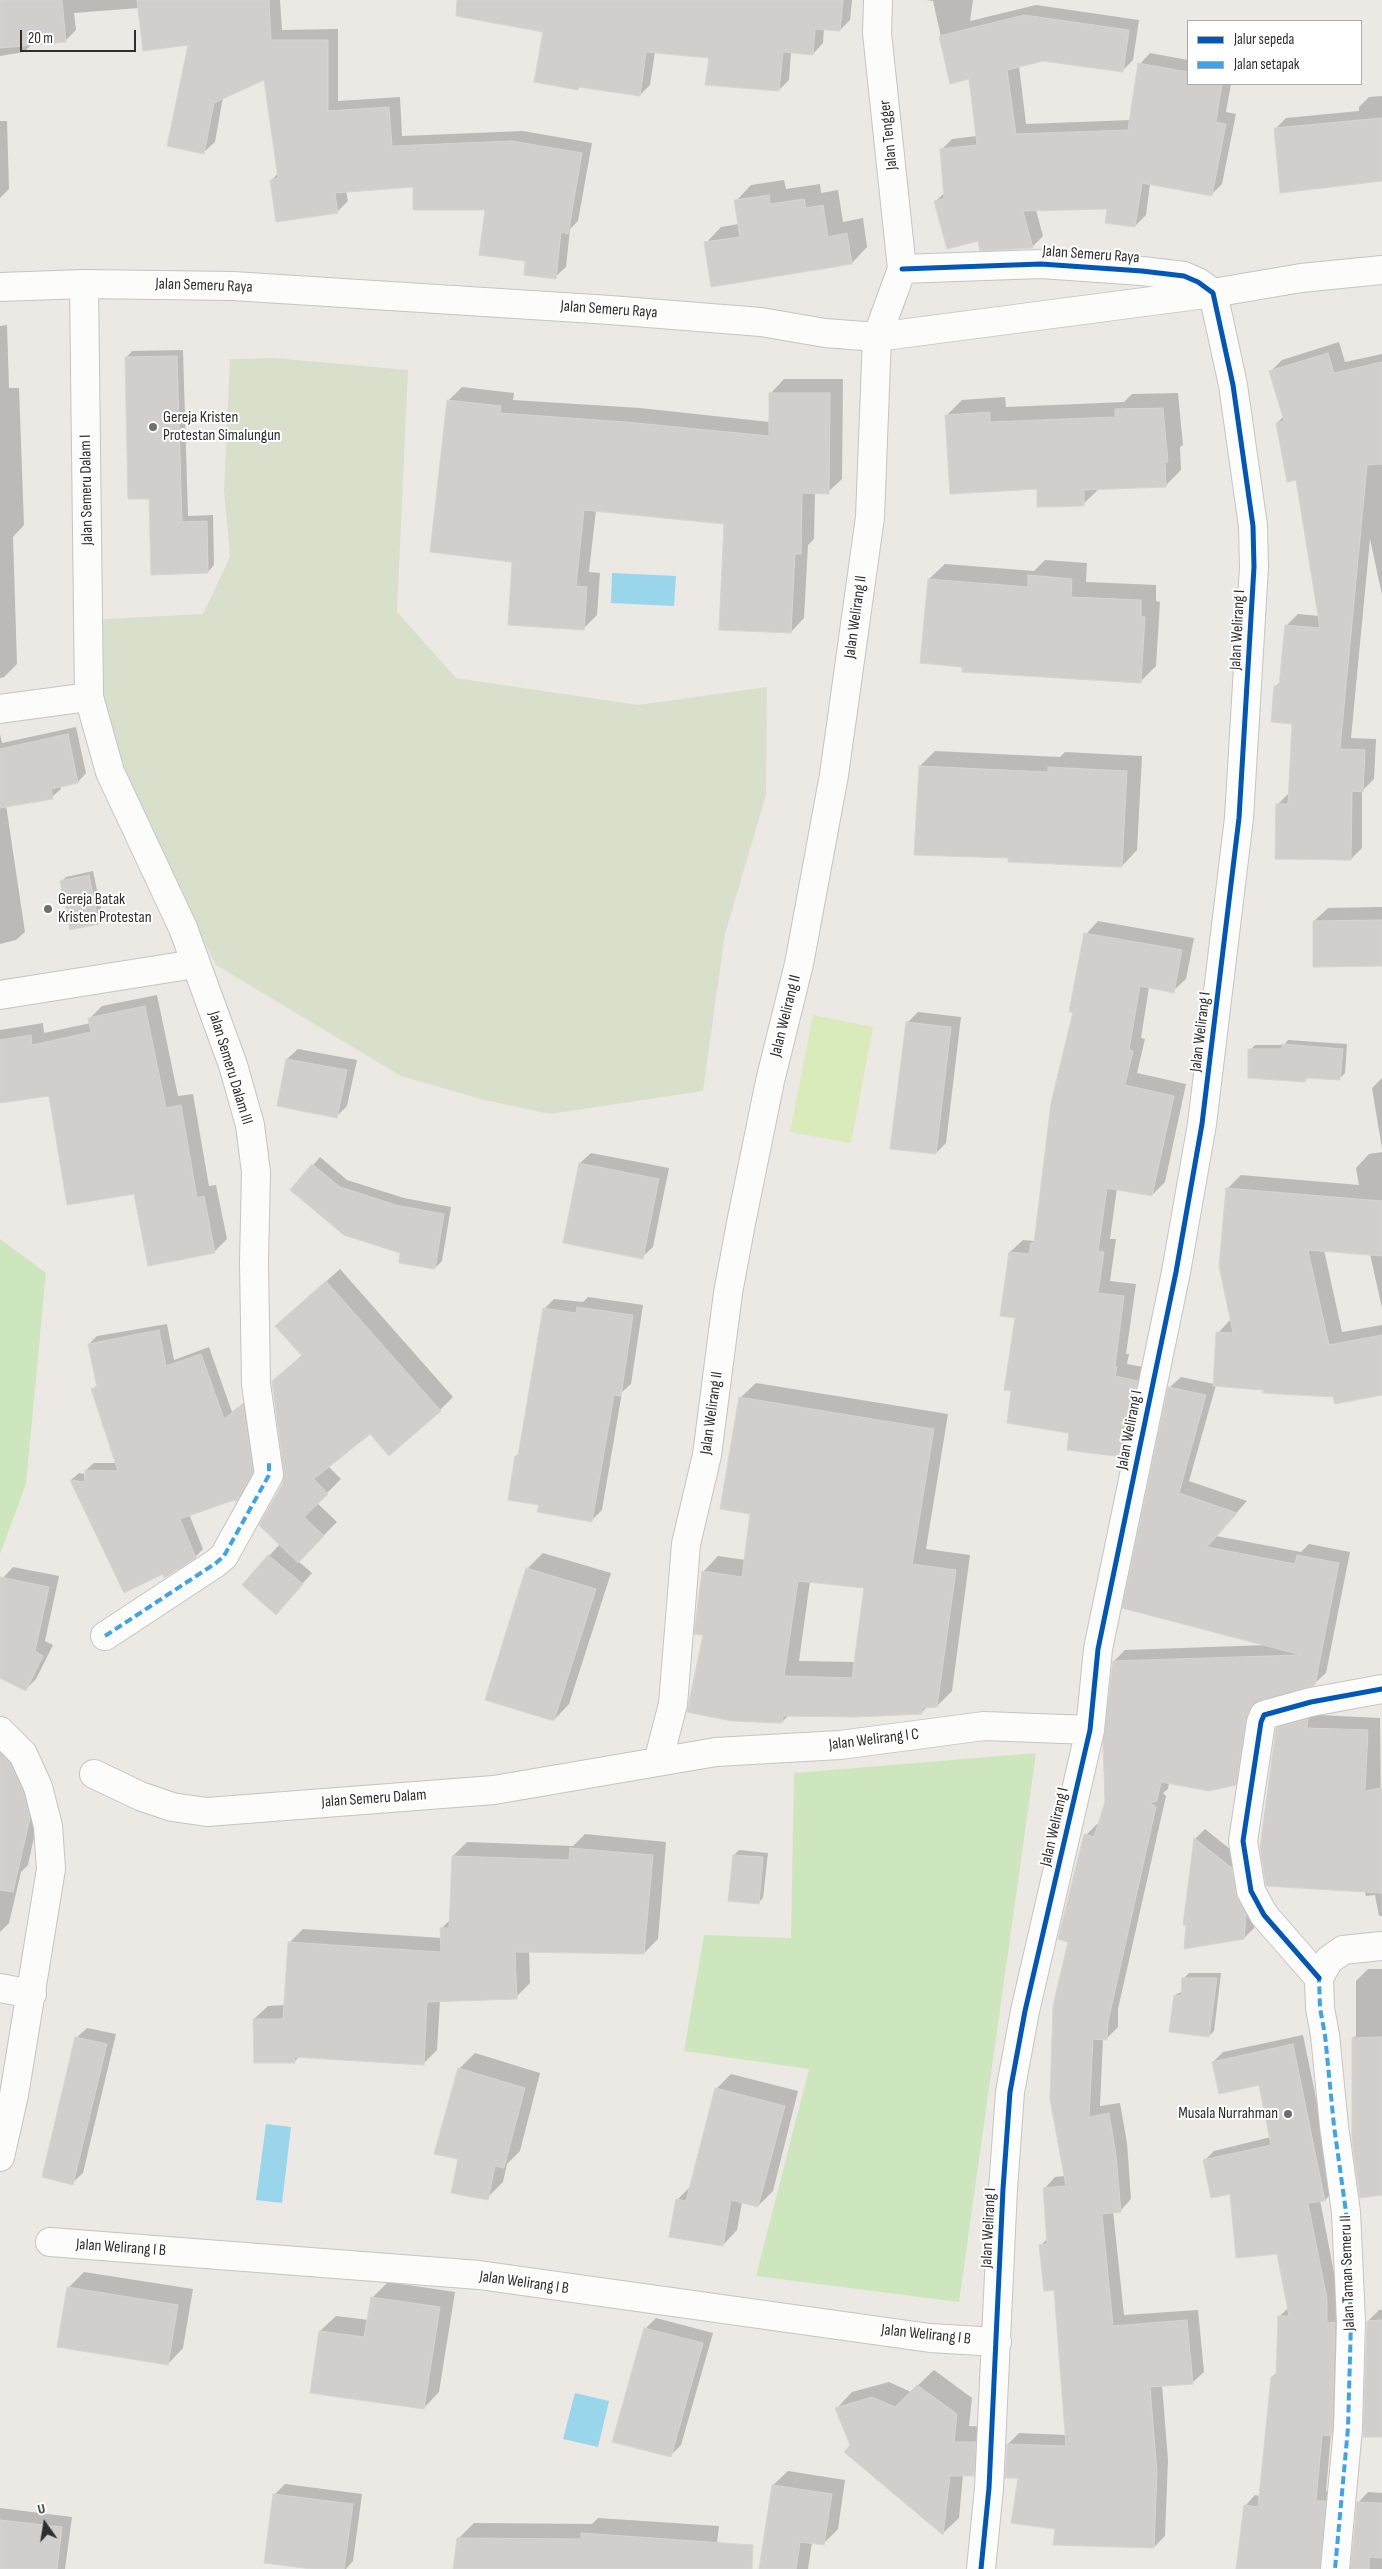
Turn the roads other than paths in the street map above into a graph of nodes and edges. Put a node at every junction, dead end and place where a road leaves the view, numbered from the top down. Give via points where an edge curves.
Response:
1 (878, 0) edge
2 (902, 269) junction
3 (1382, 270) edge
4 (84, 284) junction
5 (0, 287) edge
6 (1213, 293) junction
7 (877, 337) junction
8 (89, 697) junction
9 (0, 709) edge
10 (195, 964) junction
11 (0, 995) edge
12 (104, 1636) dead end
13 (1382, 1689) edge
14 (1090, 1730) junction
15 (0, 1731) edge
16 (658, 1762) junction
17 (94, 1774) dead end
18 (1382, 1946) edge
19 (1319, 1978) junction
20 (0, 1988) edge
21 (32, 1994) junction
22 (0, 2157) edge
23 (50, 2242) dead end
24 (997, 2342) junction
25 (981, 2569) edge
26 (1335, 2569) edge

1 - 2 street, Jalan Tengger via 877,34
2 - 6 street, Jalan Semeru Raya via 1041,264 1142,271 1184,276
2 - 7 street, Jalan Welirang II
3 - 6 street, Jalan Semeru Raya via 1301,278
4 - 5 street, Jalan Semeru Raya
4 - 7 street, Jalan Semeru Raya via 233,286 610,310 761,322 825,333
4 - 8 street, Jalan Semeru Dalam I
6 - 7 street, Jalan Semeru Raya
6 - 14 street, Jalan Welirang I via 1232,376 1253,526 1254,567 1239,818 1202,1124 1176,1272 1098,1650
7 - 16 street, Jalan Welirang II via 870,517 834,776 799,964 770,1081 738,1241 707,1455 686,1544 673,1704
8 - 9 street
8 - 10 street, Jalan Semeru Dalam III via 110,772 183,928
10 - 11 street
10 - 12 street, Jalan Semeru Dalam III via 233,1065 250,1125 256,1172 256,1384 270,1475 224,1556
13 - 19 street via 1264,1715 1243,1842 1251,1891 1264,1916
14 - 16 street, Jalan Welirang I C via 984,1726 840,1745 716,1752
14 - 24 street, Jalan Welirang I via 1024,2011 1010,2092
15 - 21 street via 23,1754 38,1787 48,1826 51,1869
16 - 17 street, Jalan Semeru Dalam via 494,1790 207,1812 172,1807
18 - 19 street via 1343,1950 1329,1960
19 - 26 street, Jalan Taman Semeru II via 1346,2212 1351,2322 1348,2428
20 - 21 street
21 - 22 street
23 - 24 street, Jalan Welirang I B via 479,2275 930,2338
24 - 25 street, Jalan Welirang I

